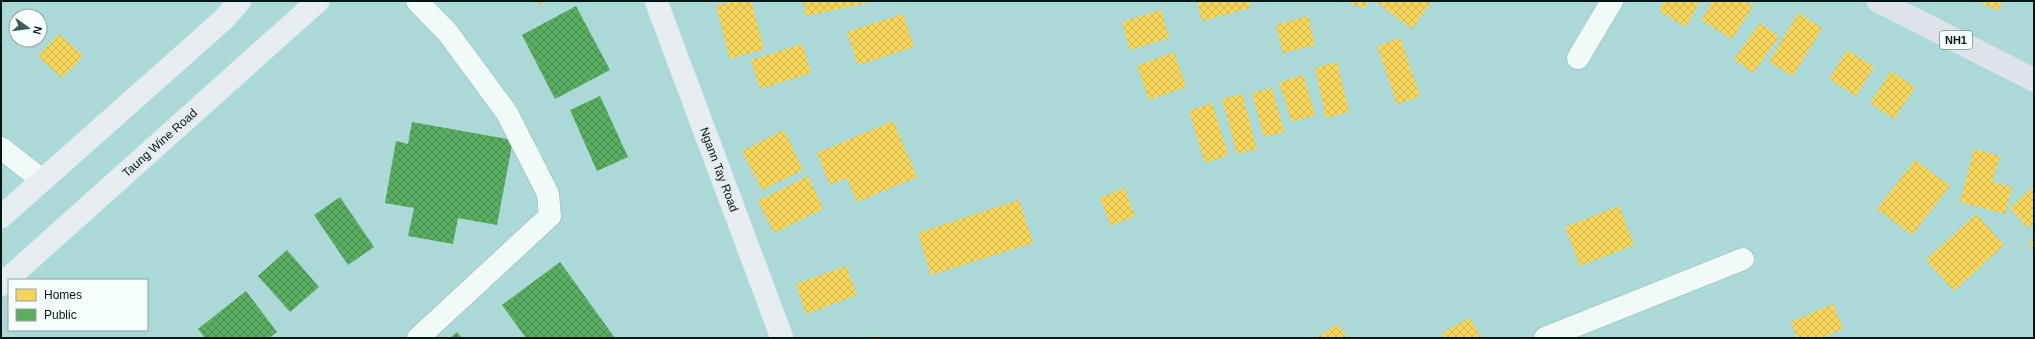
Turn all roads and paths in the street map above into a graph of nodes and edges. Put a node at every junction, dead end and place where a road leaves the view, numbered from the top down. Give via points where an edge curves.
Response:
1 (240, 1) edge
2 (318, 1) edge
3 (418, 1) edge
4 (656, 1) edge
5 (1612, 1) edge
6 (1878, 1) edge
7 (1578, 58) dead end
8 (2034, 80) edge
9 (1, 148) edge
10 (42, 180) junction
11 (1, 217) edge
12 (1743, 260) dead end
13 (1, 285) edge
14 (418, 338) edge
15 (782, 338) edge
16 (1545, 338) edge

1 - 10 main road via 223,20
2 - 13 main road, Taung Wine Road
3 - 14 lane via 448,34 507,114 548,194 550,216
4 - 15 main road, Ngann Tay Road
5 - 7 lane
6 - 8 highway, NH1
9 - 10 lane
10 - 11 main road
12 - 16 lane

